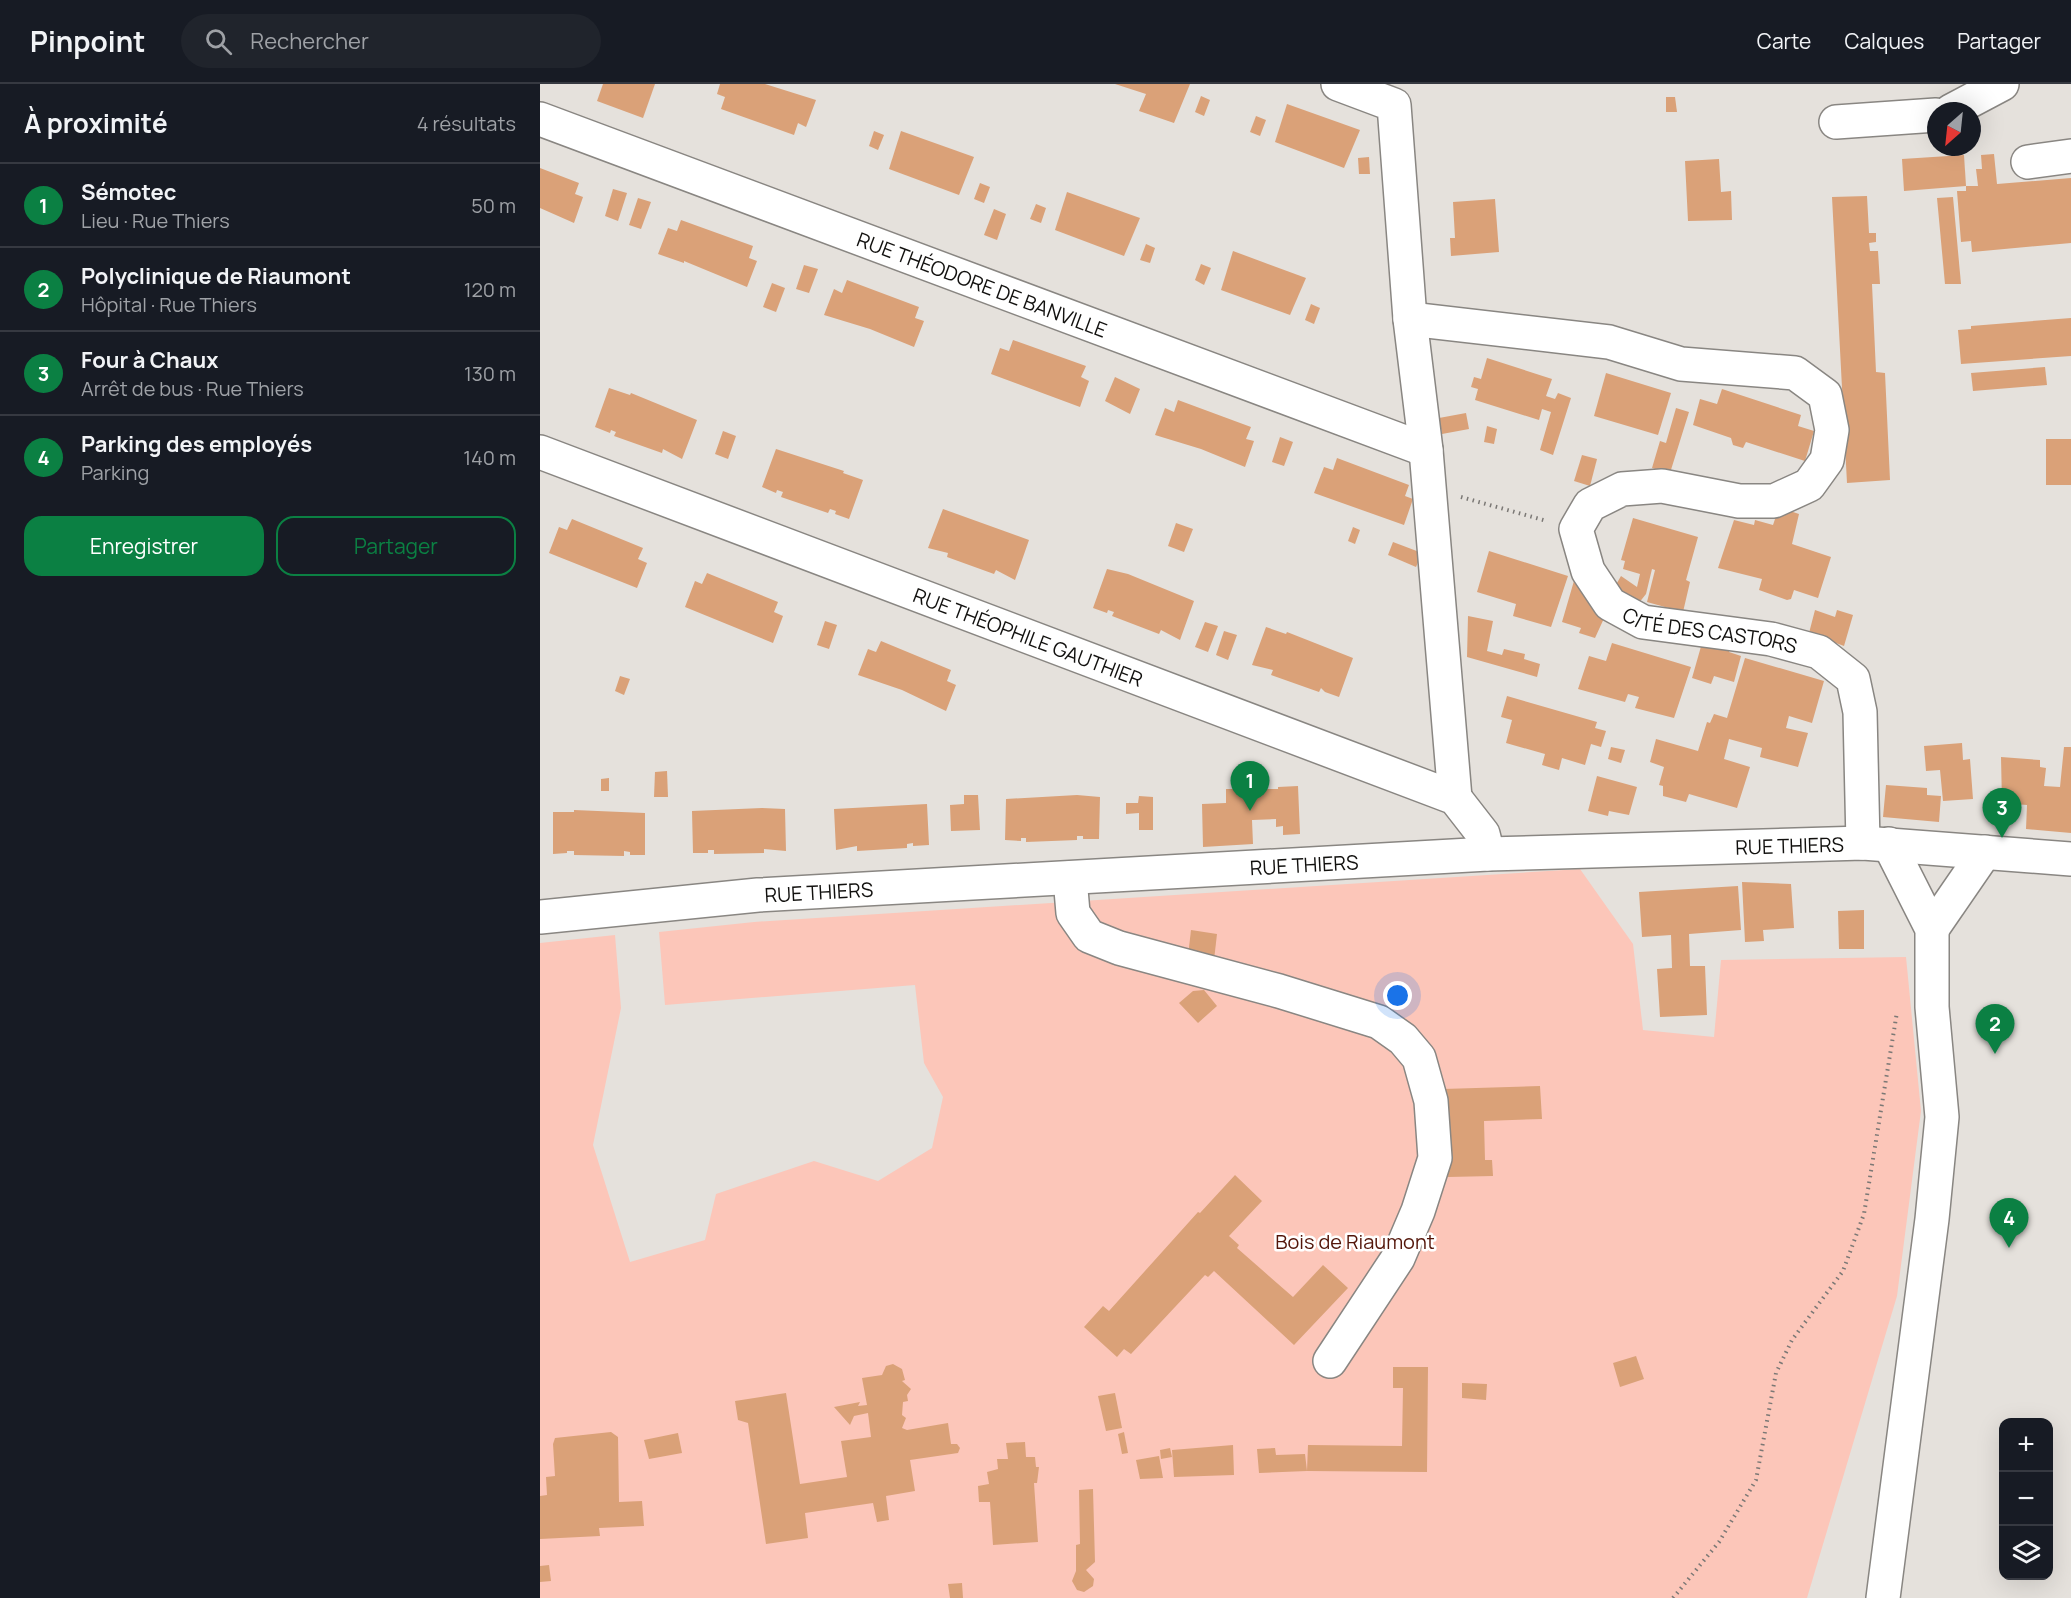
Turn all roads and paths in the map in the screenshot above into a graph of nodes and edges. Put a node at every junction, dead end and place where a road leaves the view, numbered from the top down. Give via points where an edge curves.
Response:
1 (1338, 84) edge
2 (2002, 84) edge
3 (1968, 102) edge
4 (1927, 116) edge
5 (540, 120) edge
6 (1836, 122) dead end
7 (2071, 156) edge
8 (2028, 162) dead end
9 (1410, 319) junction
10 (1426, 450) junction
11 (540, 452) edge
12 (1428, 488) junction
13 (1576, 529) junction
14 (1455, 798) junction
15 (1876, 843) junction
16 (1985, 852) junction
17 (1488, 854) junction
18 (2071, 859) edge
19 (1070, 878) junction
20 (540, 917) edge
21 (1932, 929) junction
22 (1899, 1004) dead end
23 (1330, 1361) dead end
24 (1887, 1597) edge
25 (1673, 1598) edge

1 - 9 street via 1394,105
2 - 3 street
4 - 6 street
5 - 10 street, RUE THÉODORE DE BANVILLE
7 - 8 street
9 - 10 street
9 - 13 street via 1609,342 1681,364 1795,373 1825,395 1832,430 1827,460 1809,485 1774,501 1739,501 1662,486 1622,489 1590,504
10 - 12 street
11 - 14 street, RUE THÉOPHILE GAUTHIER
12 - 13 path
12 - 14 street
13 - 15 street, CITÉ DES CASTORS via 1587,571 1610,604 1643,622 1771,639 1819,652 1853,679
14 - 17 street via 1483,834
15 - 16 street, RUE THIERS
15 - 17 street, RUE THIERS
15 - 21 street
16 - 18 street, RUE THIERS
16 - 21 street
17 - 19 street, RUE THIERS
19 - 20 street, RUE THIERS via 758,895
19 - 23 street via 1073,914 1089,936 1379,1022 1403,1039 1419,1058 1431,1101 1435,1158 1398,1258
21 - 24 street via 1932,1007 1942,1117
22 - 25 path via 1864,1214 1844,1271 1792,1340 1776,1373 1756,1480 1719,1542

